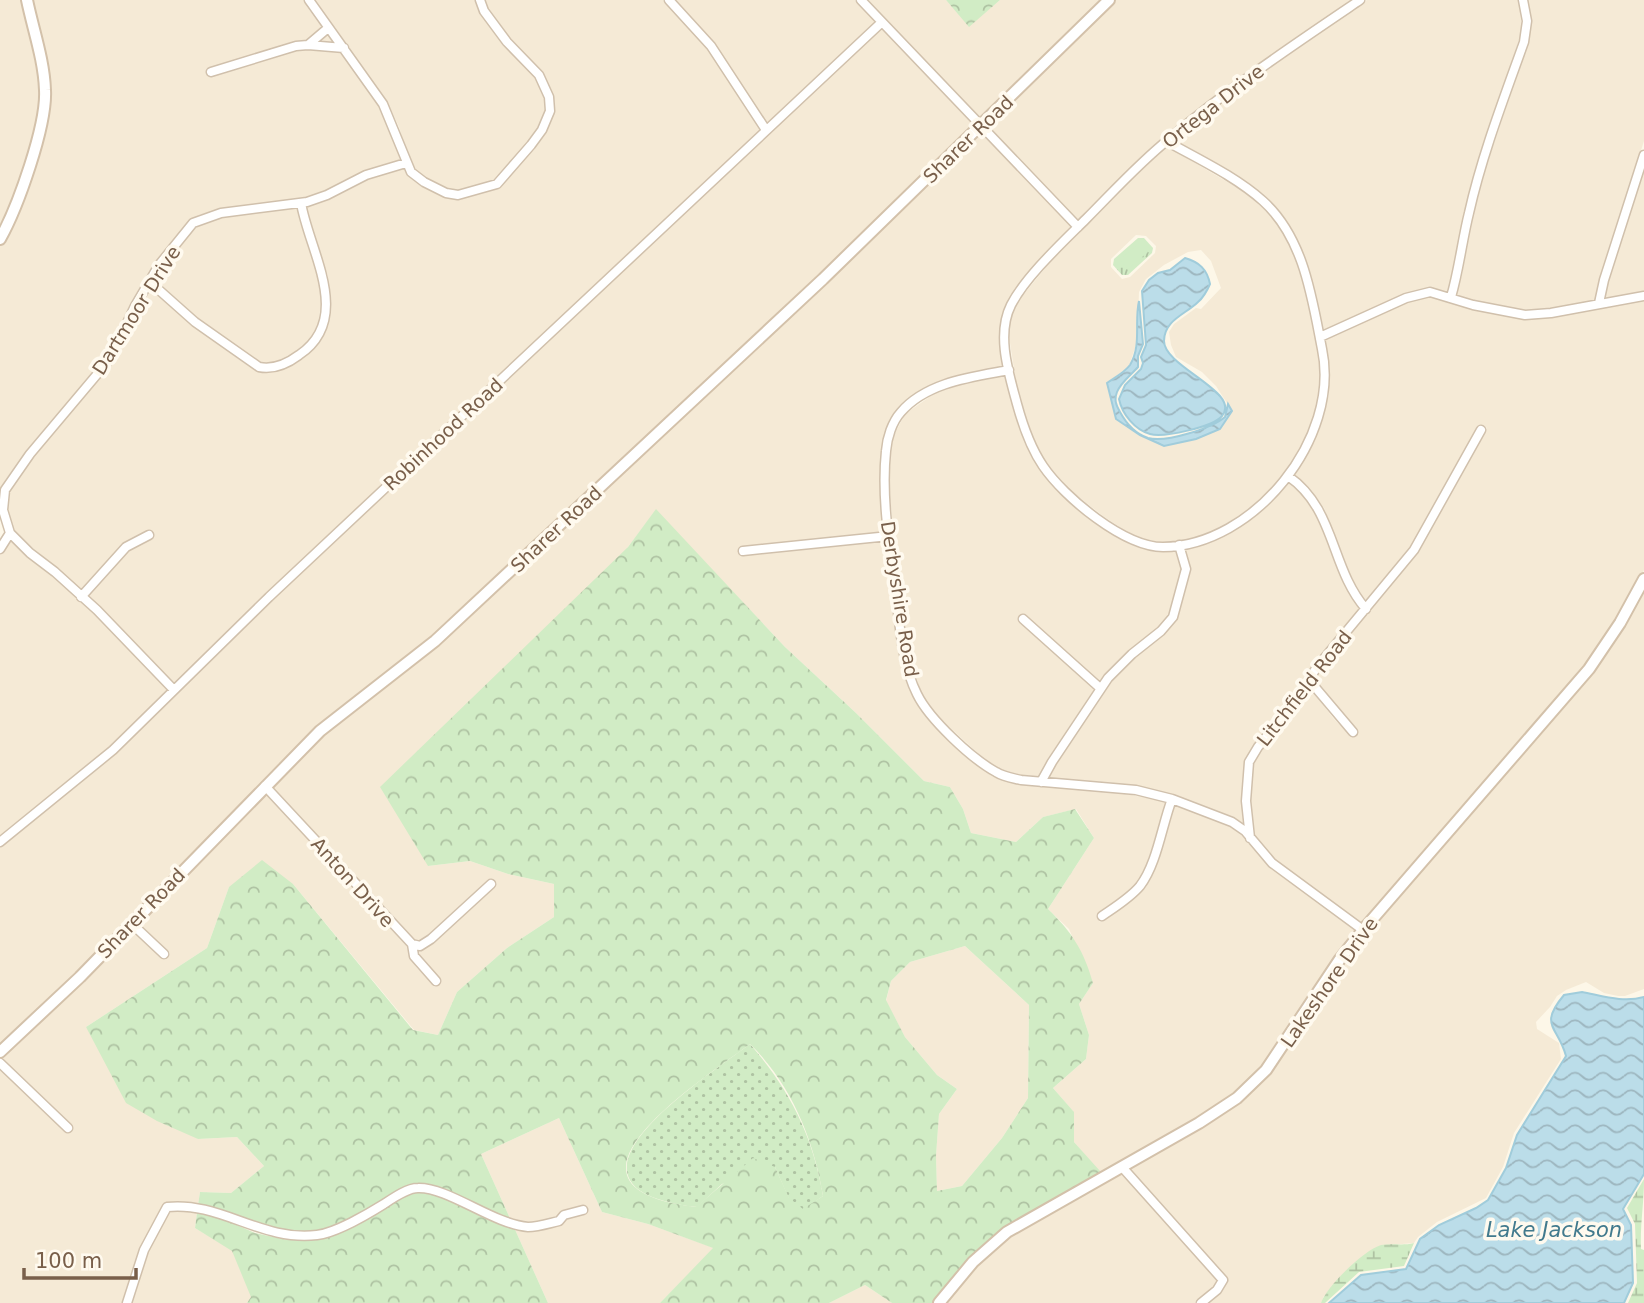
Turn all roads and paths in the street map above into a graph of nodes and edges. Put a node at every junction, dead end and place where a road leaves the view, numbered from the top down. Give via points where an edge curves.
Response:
1 (27, 0) edge
2 (309, 0) edge
3 (480, 0) edge
4 (669, 0) edge
5 (861, 0) edge
6 (1109, 0) edge
7 (1360, 0) edge
8 (1523, 0) edge
9 (882, 22) junction
10 (328, 28) junction
11 (308, 45) junction
12 (344, 48) junction
13 (211, 72) dead end
14 (981, 127) junction
15 (766, 130) junction
16 (1166, 141) junction
17 (1644, 155) edge
18 (406, 163) junction
19 (301, 203) junction
20 (1077, 227) junction
21 (0, 239) edge
22 (150, 282) junction
23 (1644, 296) edge
24 (1451, 298) junction
25 (1599, 303) junction
26 (1320, 337) junction
27 (1009, 370) junction
28 (1482, 430) dead end
29 (1288, 475) junction
30 (10, 533) junction
31 (149, 535) dead end
32 (889, 536) junction
33 (1180, 545) junction
34 (0, 549) edge
35 (743, 551) dead end
36 (1644, 579) edge
37 (81, 597) junction
38 (1366, 609) junction
39 (1023, 619) dead end
40 (1309, 680) junction
41 (1100, 688) junction
42 (174, 690) junction
43 (1353, 732) dead end
44 (1041, 782) junction
45 (265, 786) junction
46 (1172, 799) junction
47 (1250, 838) junction
48 (0, 842) edge
49 (491, 884) dead end
50 (1102, 916) dead end
51 (131, 923) junction
52 (1363, 930) junction
53 (412, 944) junction
54 (164, 954) dead end
55 (436, 981) dead end
56 (0, 1052) edge
57 (0, 1063) edge
58 (68, 1128) dead end
59 (1122, 1167) junction
60 (583, 1210) dead end
61 (127, 1303) edge
62 (939, 1303) edge
63 (1201, 1303) edge

1 - 21 street via 44,80 44,111
2 - 10 street
3 - 18 street via 484,12 539,75 549,97 548,119 493,186 458,195 446,193 416,177
4 - 15 street via 711,46
5 - 9 street
6 - 14 street, Sharer Road
7 - 16 street, Ortega Drive via 1224,94
8 - 24 street via 1524,42 1478,179
9 - 14 street
9 - 15 street, Robinhood Road
10 - 11 street
10 - 12 street
11 - 12 street
11 - 13 street
12 - 18 street via 383,104
14 - 20 street
14 - 45 street, Sharer Road via 445,632 336,717
15 - 42 street, Robinhood Road
16 - 20 street, Ortega Drive
16 - 26 street, Ortega Drive via 1242,185 1276,214 1303,267
17 - 25 street
18 - 19 street, Dartmoor Drive
19 - 22 street, Dartmoor Drive via 200,219 167,253
19 - 22 street via 324,278 324,317 319,337 290,361 259,367 214,337
20 - 27 street, Ortega Drive via 1012,303 1004,330
22 - 30 street, Dartmoor Drive via 110,359 9,480 3,502
23 - 25 street
24 - 25 street via 1525,314
24 - 26 street via 1420,293
26 - 29 street, Ortega Drive via 1325,396 1307,445
27 - 32 street, Derbyshire Road via 937,387 902,411 886,449
27 - 33 street, Ortega Drive via 1027,436 1054,480 1100,520 1133,541 1153,547
28 - 38 street, Litchfield Road via 1414,550
29 - 33 street, Ortega Drive via 1244,518 1216,534
29 - 38 street via 1317,504 1349,584
30 - 34 street
30 - 37 street
31 - 37 street via 127,547
32 - 35 street
32 - 44 street, Derbyshire Road via 905,656 922,703 944,730 996,772
33 - 41 street via 1186,569 1173,617
36 - 52 street, Lakeshore Drive via 1589,669
37 - 42 street
38 - 40 street, Litchfield Road
39 - 41 street
40 - 43 street
40 - 47 street, Litchfield Road via 1249,762 1246,801
41 - 44 street
42 - 48 street, Robinhood Road via 113,750
44 - 46 street, Derbyshire Road via 1112,787
45 - 51 street, Sharer Road
45 - 53 street, Anton Drive
46 - 47 street, Derbyshire Road via 1238,825
46 - 50 street via 1148,874 1135,891
47 - 52 street via 1272,863
49 - 53 street via 430,939 420,946
51 - 54 street
51 - 56 street, Sharer Road
52 - 59 street, Lakeshore Drive via 1253,1084 1224,1108
53 - 55 street, Anton Drive via 414,956
57 - 58 street
59 - 62 street, Lakeshore Drive via 1007,1233 973,1262
59 - 63 street via 1223,1280
60 - 61 street via 529,1227 417,1188 320,1235 285,1236 209,1210 167,1207 144,1250

